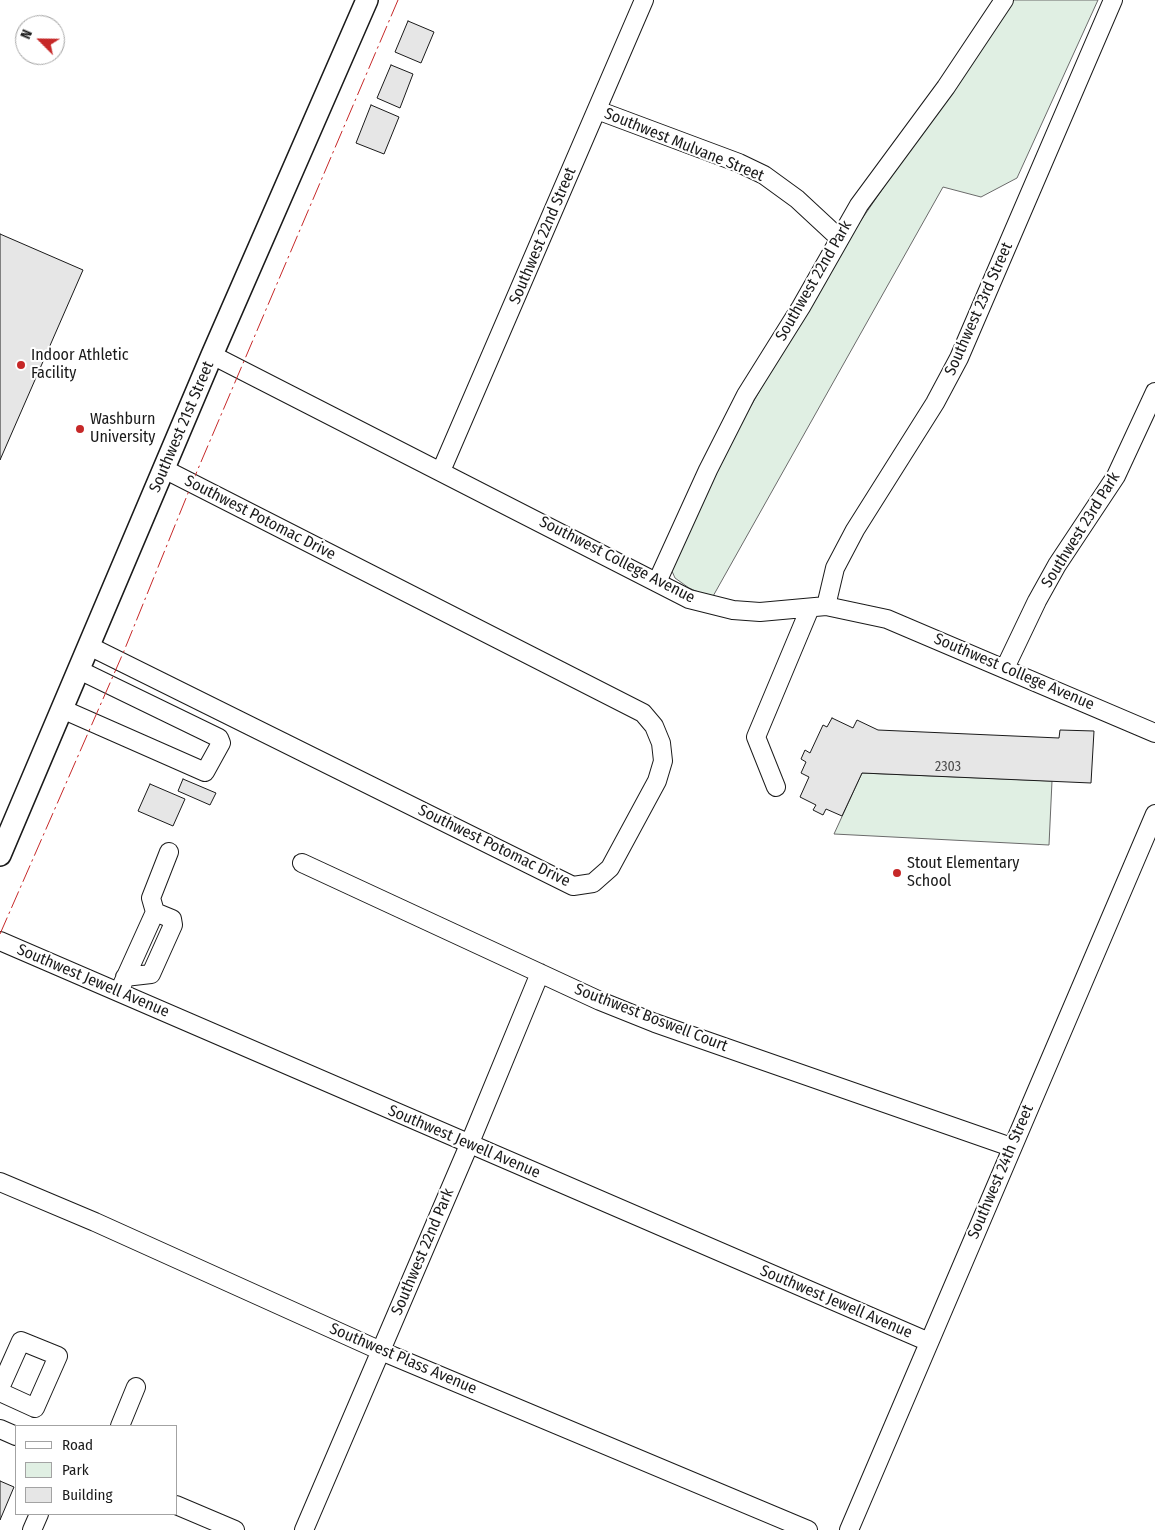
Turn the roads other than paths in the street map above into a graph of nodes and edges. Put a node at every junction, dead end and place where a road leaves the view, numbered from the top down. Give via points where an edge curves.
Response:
1 (367, 0) edge
2 (644, 0) edge
3 (1004, 0) edge
4 (1113, 0) edge
5 (597, 110) junction
6 (839, 238) junction
7 (212, 355) junction
8 (1155, 392) edge
9 (164, 469) junction
10 (441, 471) junction
11 (657, 582) junction
12 (818, 607) junction
13 (89, 646) junction
14 (1005, 668) junction
15 (78, 670) junction
16 (62, 709) junction
17 (1155, 733) edge
18 (776, 786) dead end
19 (1155, 814) edge
20 (169, 852) dead end
21 (0, 855) edge
22 (302, 864) dead end
23 (0, 941) edge
24 (540, 973) junction
25 (122, 985) junction
26 (469, 1145) junction
27 (1012, 1147) junction
28 (0, 1182) edge
29 (929, 1342) junction
30 (381, 1351) junction
31 (136, 1387) dead end
32 (0, 1388) edge
33 (0, 1392) edge
34 (120, 1425) edge
35 (0, 1429) edge
36 (15, 1436) edge
37 (178, 1506) edge
38 (39, 1515) edge
39 (32, 1530) edge
40 (234, 1530) edge
41 (304, 1530) edge
42 (808, 1530) edge
43 (849, 1530) edge

1 - 7 main road, Southwest 21st Street
2 - 5 street, Southwest 22nd Street
3 - 6 street, Southwest 22nd Park via 946,86 863,198
4 - 12 street, Southwest 23rd Street via 959,358 935,403 855,530
5 - 6 street, Southwest Mulvane Street via 764,175 798,199
5 - 10 street, Southwest 22nd Street
6 - 11 street, Southwest 22nd Park via 801,308 746,395
7 - 9 main road, Southwest 21st Street
7 - 10 street, Southwest College Avenue
8 - 14 street, Southwest 23rd Park via 1116,476 1057,565
9 - 13 main road, Southwest 21st Street
9 - 13 street, Southwest Potomac Drive via 642,713 654,726 661,743 663,761 657,781 610,868 592,883 574,886
10 - 11 street, Southwest College Avenue
11 - 12 street, Southwest College Avenue via 690,599 733,610 760,612
12 - 14 street, Southwest College Avenue via 887,619
12 - 18 street, Southwest 23rd Street via 756,737
13 - 15 main road, Southwest 21st Street
14 - 17 street, Southwest College Avenue
15 - 16 main road, Southwest 21st Street
15 - 16 street via 218,738 220,744 205,772
16 - 21 main road, Southwest 21st Street
19 - 27 street, Southwest 24th Street
20 - 25 street via 151,898 156,912
22 - 24 street, Southwest Boswell Court
23 - 25 street, Southwest Jewell Avenue
24 - 26 street, Southwest 22nd Park
24 - 27 street, Southwest Boswell Court via 655,1023
25 - 26 street, Southwest Jewell Avenue
26 - 29 street, Southwest Jewell Avenue
26 - 30 street, Southwest 22nd Park
27 - 29 street, Southwest 24th Street
28 - 30 street, Southwest Plass Avenue
29 - 43 street, Southwest 24th Street
30 - 41 street, Southwest 22nd Park
30 - 42 street, Southwest Plass Avenue
31 - 34 street
32 - 33 street via 21,1341 58,1356 36,1408
35 - 36 street
37 - 40 street
38 - 39 street

